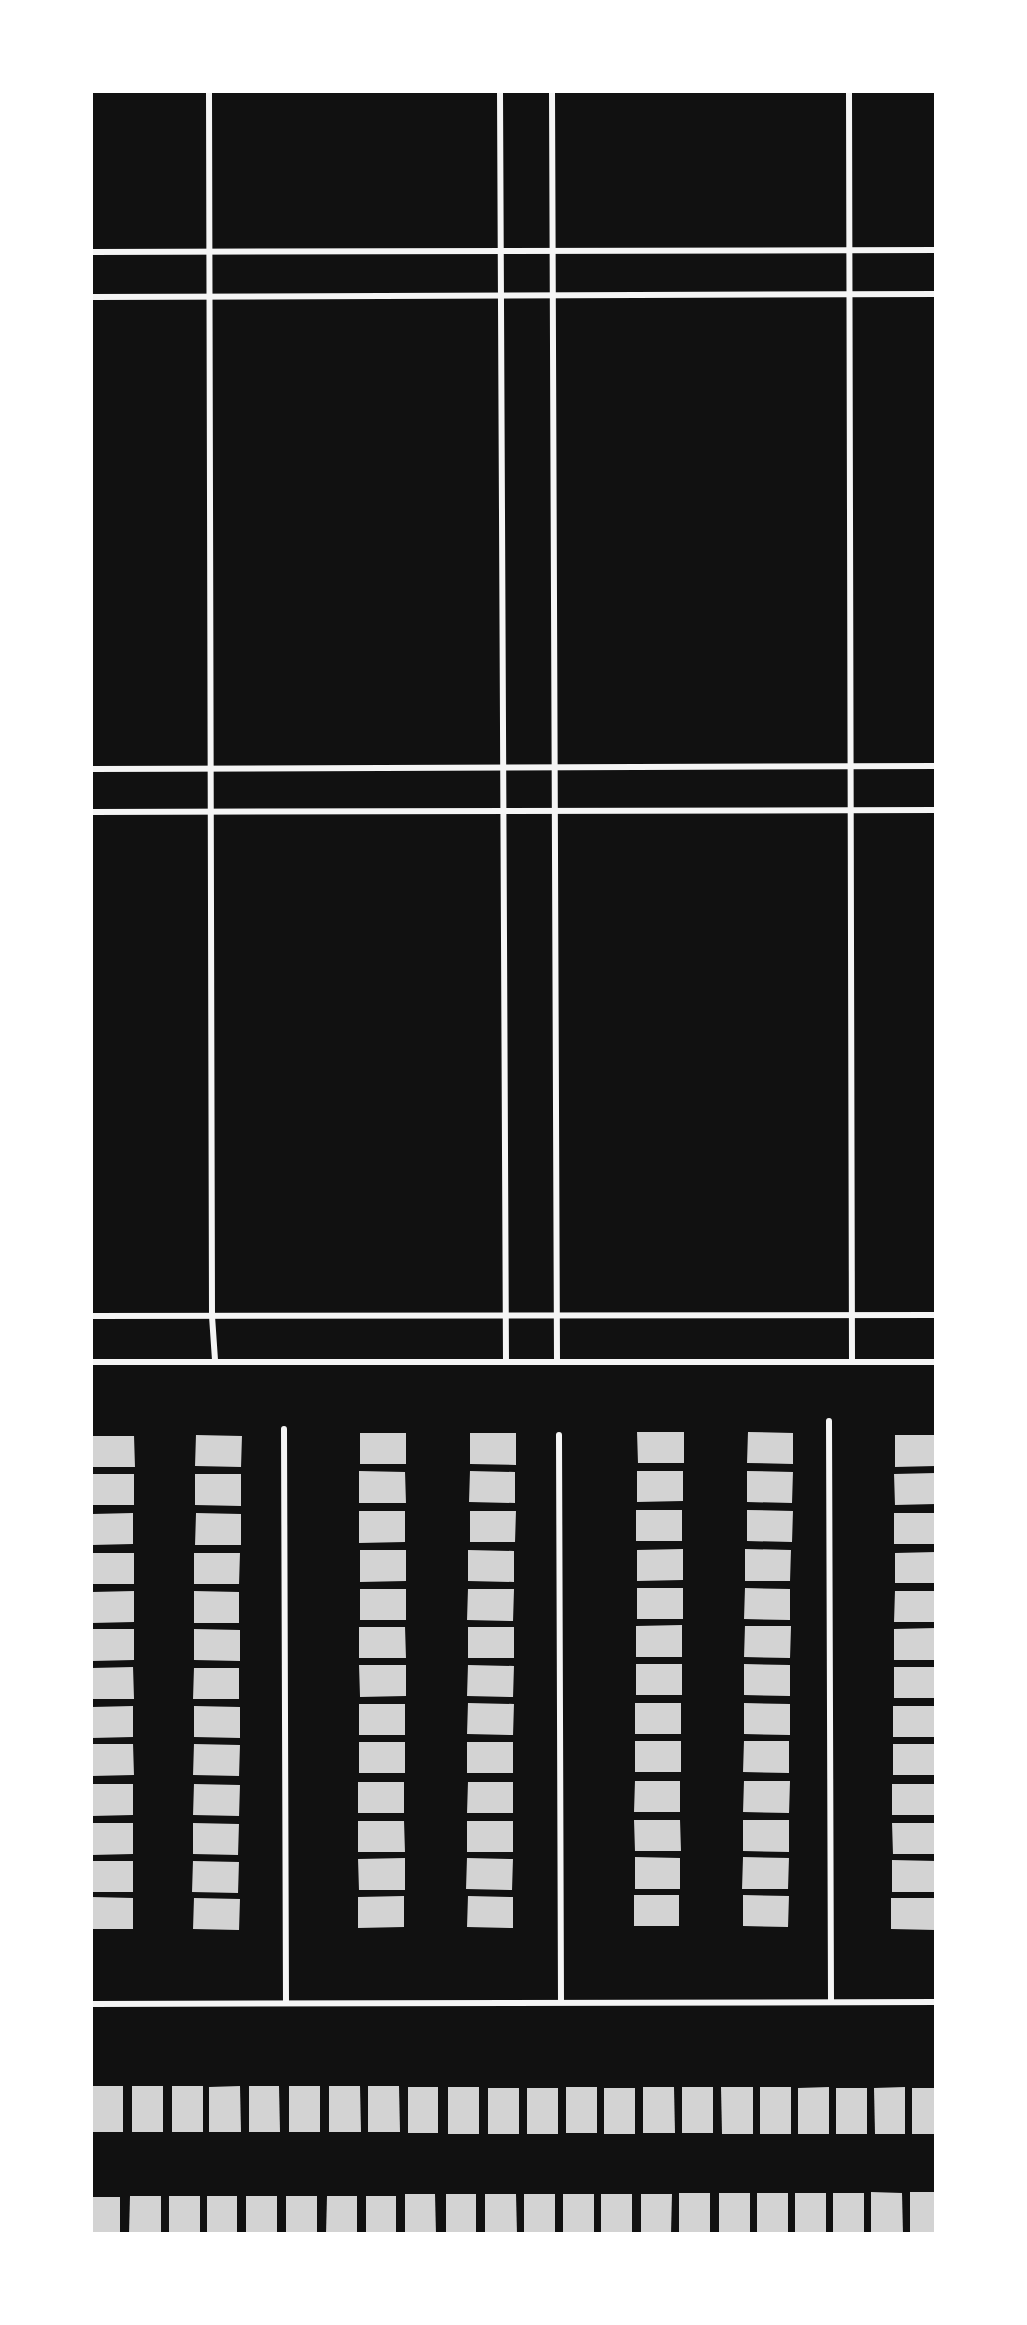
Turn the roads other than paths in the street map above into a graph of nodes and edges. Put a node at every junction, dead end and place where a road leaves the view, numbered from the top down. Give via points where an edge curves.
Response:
1 (209, 92) edge
2 (500, 92) edge
3 (552, 92) edge
4 (849, 92) edge
5 (552, 250) junction
6 (849, 250) junction
7 (936, 250) edge
8 (501, 251) junction
9 (92, 252) edge
10 (210, 252) junction
11 (936, 294) edge
12 (501, 295) junction
13 (553, 295) junction
14 (849, 295) junction
15 (210, 296) junction
16 (92, 297) edge
17 (851, 766) junction
18 (936, 766) edge
19 (503, 767) junction
20 (554, 767) junction
21 (212, 768) junction
22 (92, 769) edge
23 (851, 810) junction
24 (936, 810) edge
25 (503, 811) junction
26 (554, 811) junction
27 (92, 812) edge
28 (212, 812) junction
29 (92, 1316) edge
30 (212, 1316) junction
31 (505, 1316) junction
32 (556, 1316) junction
33 (853, 1316) junction
34 (936, 1316) edge
35 (215, 1360) junction
36 (92, 1362) edge
37 (506, 1362) junction
38 (557, 1362) junction
39 (852, 1362) junction
40 (936, 1362) edge
41 (829, 1421) dead end
42 (284, 1429) dead end
43 (559, 1435) dead end
44 (561, 2001) junction
45 (831, 2001) junction
46 (936, 2002) edge
47 (286, 2003) junction
48 (92, 2004) edge

1 - 10 street
2 - 8 street
3 - 5 street
4 - 6 street
5 - 6 street
5 - 8 street
5 - 13 street
6 - 7 street
6 - 14 street
8 - 10 street
8 - 12 street
9 - 10 street
10 - 15 street
11 - 14 street
12 - 13 street
12 - 15 street
12 - 19 street
13 - 14 street
13 - 20 street
14 - 17 street
15 - 16 street
15 - 21 street
17 - 18 street
17 - 20 street
17 - 23 street
19 - 20 street
19 - 21 street
19 - 25 street
20 - 26 street
21 - 22 street
21 - 28 street
23 - 24 street
23 - 26 street
23 - 33 street
25 - 26 street
25 - 28 street
25 - 31 street
26 - 32 street
27 - 28 street
28 - 30 street
29 - 30 street
30 - 31 street
30 - 35 street
31 - 32 street
31 - 37 street
32 - 33 street
32 - 38 street
33 - 34 street
33 - 39 street
35 - 36 street
35 - 37 street
37 - 38 street
38 - 39 street
39 - 40 street
41 - 45 street
42 - 47 street
43 - 44 street
44 - 45 street
44 - 47 street
45 - 46 street
47 - 48 street

